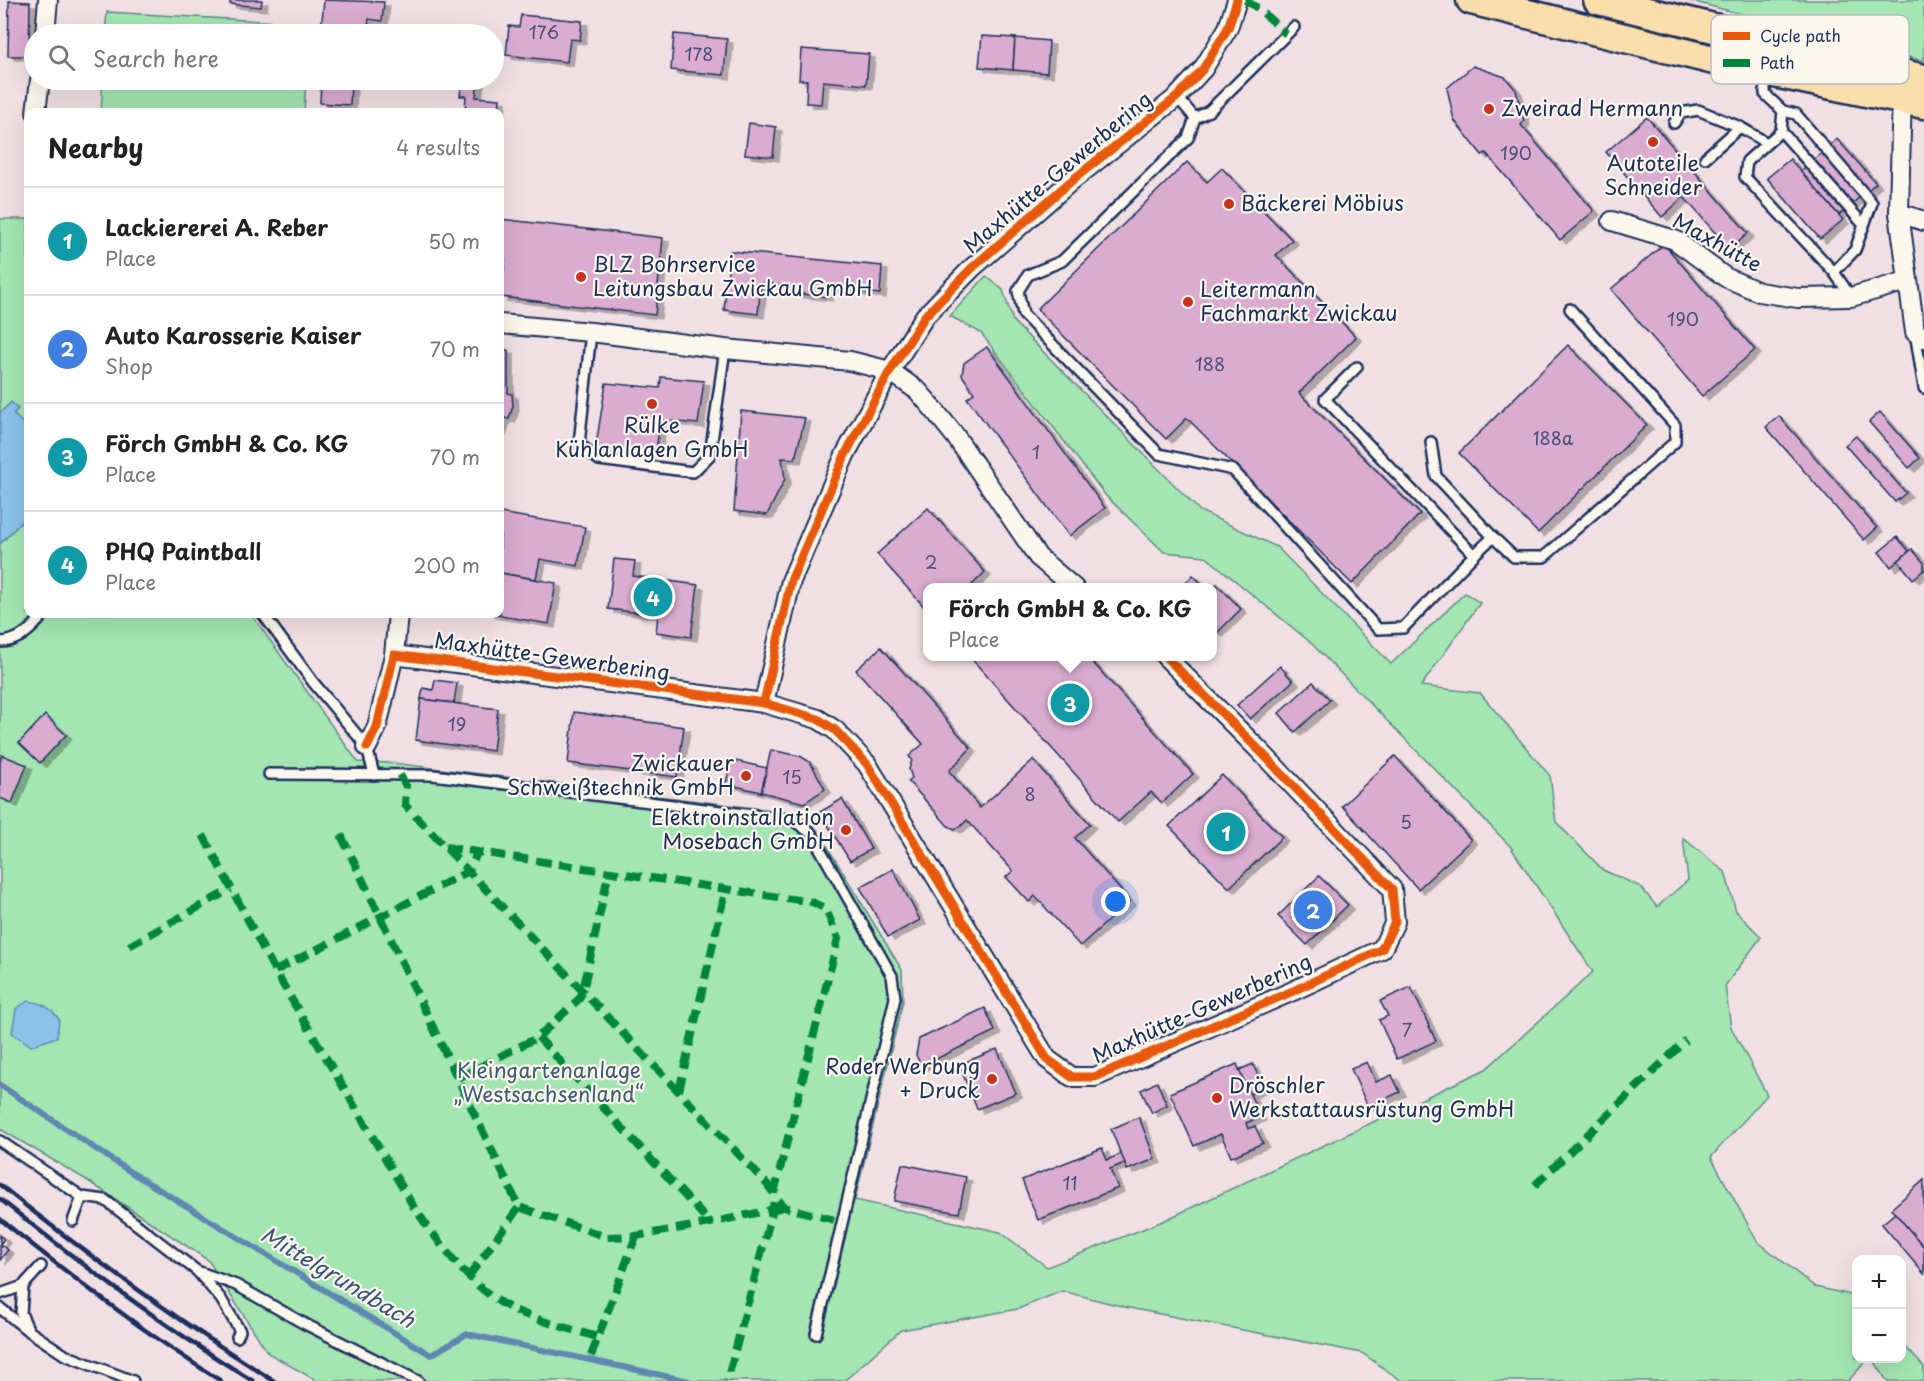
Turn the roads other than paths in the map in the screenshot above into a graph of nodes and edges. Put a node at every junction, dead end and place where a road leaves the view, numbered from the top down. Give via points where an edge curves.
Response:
1 (48, 0) edge
2 (1237, 0) edge
3 (1471, 0) edge
4 (1598, 0) edge
5 (46, 24) edge
6 (1294, 27) dead end
7 (1711, 28) edge
8 (1711, 57) edge
9 (1765, 84) edge
10 (1880, 84) edge
11 (1913, 88) edge
12 (39, 90) edge
13 (1177, 97) junction
14 (36, 108) edge
15 (1783, 111) junction
16 (1195, 118) junction
17 (1674, 123) dead end
18 (1740, 127) junction
19 (1781, 131) junction
20 (1767, 143) junction
21 (1705, 158) dead end
22 (1899, 213) junction
23 (1612, 221) dead end
24 (1924, 221) edge
25 (1863, 224) junction
26 (1834, 272) junction
27 (1907, 281) junction
28 (1851, 297) junction
29 (1570, 309) dead end
30 (504, 324) edge
31 (591, 332) junction
32 (1919, 335) edge
33 (725, 349) junction
34 (1357, 367) dead end
35 (890, 371) junction
36 (1924, 388) edge
37 (1431, 442) dead end
38 (1493, 537) junction
39 (1474, 555) junction
40 (1068, 583) edge
41 (41, 618) edge
42 (266, 618) edge
43 (398, 618) edge
44 (0, 642) edge
45 (394, 655) junction
46 (1169, 661) edge
47 (764, 703) junction
48 (367, 747) junction
49 (269, 774) dead end
50 (374, 775) junction
51 (0, 1142) edge
52 (82, 1197) junction
53 (73, 1221) dead end
54 (41, 1266) dead end
55 (197, 1271) junction
56 (23, 1286) junction
57 (0, 1294) edge
58 (0, 1308) edge
59 (29, 1331) junction
60 (816, 1334) dead end
61 (237, 1337) dead end
62 (133, 1381) edge
63 (418, 1381) edge

1 - 5 street
2 - 13 street, Maxhütte-Gewerbering via 1228,28 1203,69
3 - 8 main road
4 - 7 main road
6 - 16 lane via 1209,111
9 - 15 lane via 1765,94
10 - 11 main road
11 - 22 street
12 - 14 street
13 - 16 lane
13 - 35 street, Maxhütte-Gewerbering via 972,268 925,316
15 - 19 lane
15 - 25 lane via 1796,114 1872,203
16 - 39 lane via 1188,138 1062,261 1028,275 1018,291 1023,314 1159,454 1233,470 1378,629 1403,628
17 - 18 lane via 1680,113 1698,110
18 - 20 lane
18 - 21 lane
19 - 20 lane
19 - 25 lane
20 - 26 lane via 1747,161 1745,177
22 - 24 street
22 - 27 street
23 - 28 street, Maxhütte via 1675,240 1725,277 1760,291 1798,298
25 - 26 lane via 1855,250
26 - 28 lane
27 - 28 street, Maxhütte
27 - 32 street
29 - 38 lane via 1675,425 1675,442 1544,557 1514,557
30 - 31 street
31 - 33 street
31 - 33 lane via 579,444 599,460 693,472 710,455
32 - 36 lane
33 - 35 street via 850,362
34 - 39 lane via 1324,399
35 - 40 street via 931,406 1038,556
35 - 47 street, Maxhütte-Gewerbering via 845,455 792,581
37 - 38 lane via 1436,476
38 - 39 lane
41 - 44 lane via 33,628 10,642
42 - 48 lane
43 - 45 street
45 - 47 street, Maxhütte-Gewerbering
45 - 48 street via 377,727
46 - 47 street, Maxhütte-Gewerbering via 1392,889 1395,922 1382,949 1095,1077 1072,1077 1047,1059 855,750 818,719
48 - 50 lane
49 - 50 lane
50 - 60 lane via 433,775 793,820 811,832 892,976 895,998
51 - 52 lane
52 - 53 lane
52 - 55 lane via 105,1200
54 - 56 lane
55 - 61 lane via 221,1299 240,1331
55 - 63 lane via 236,1285
56 - 57 lane
56 - 59 lane via 21,1313
58 - 59 lane
59 - 62 lane via 65,1355

